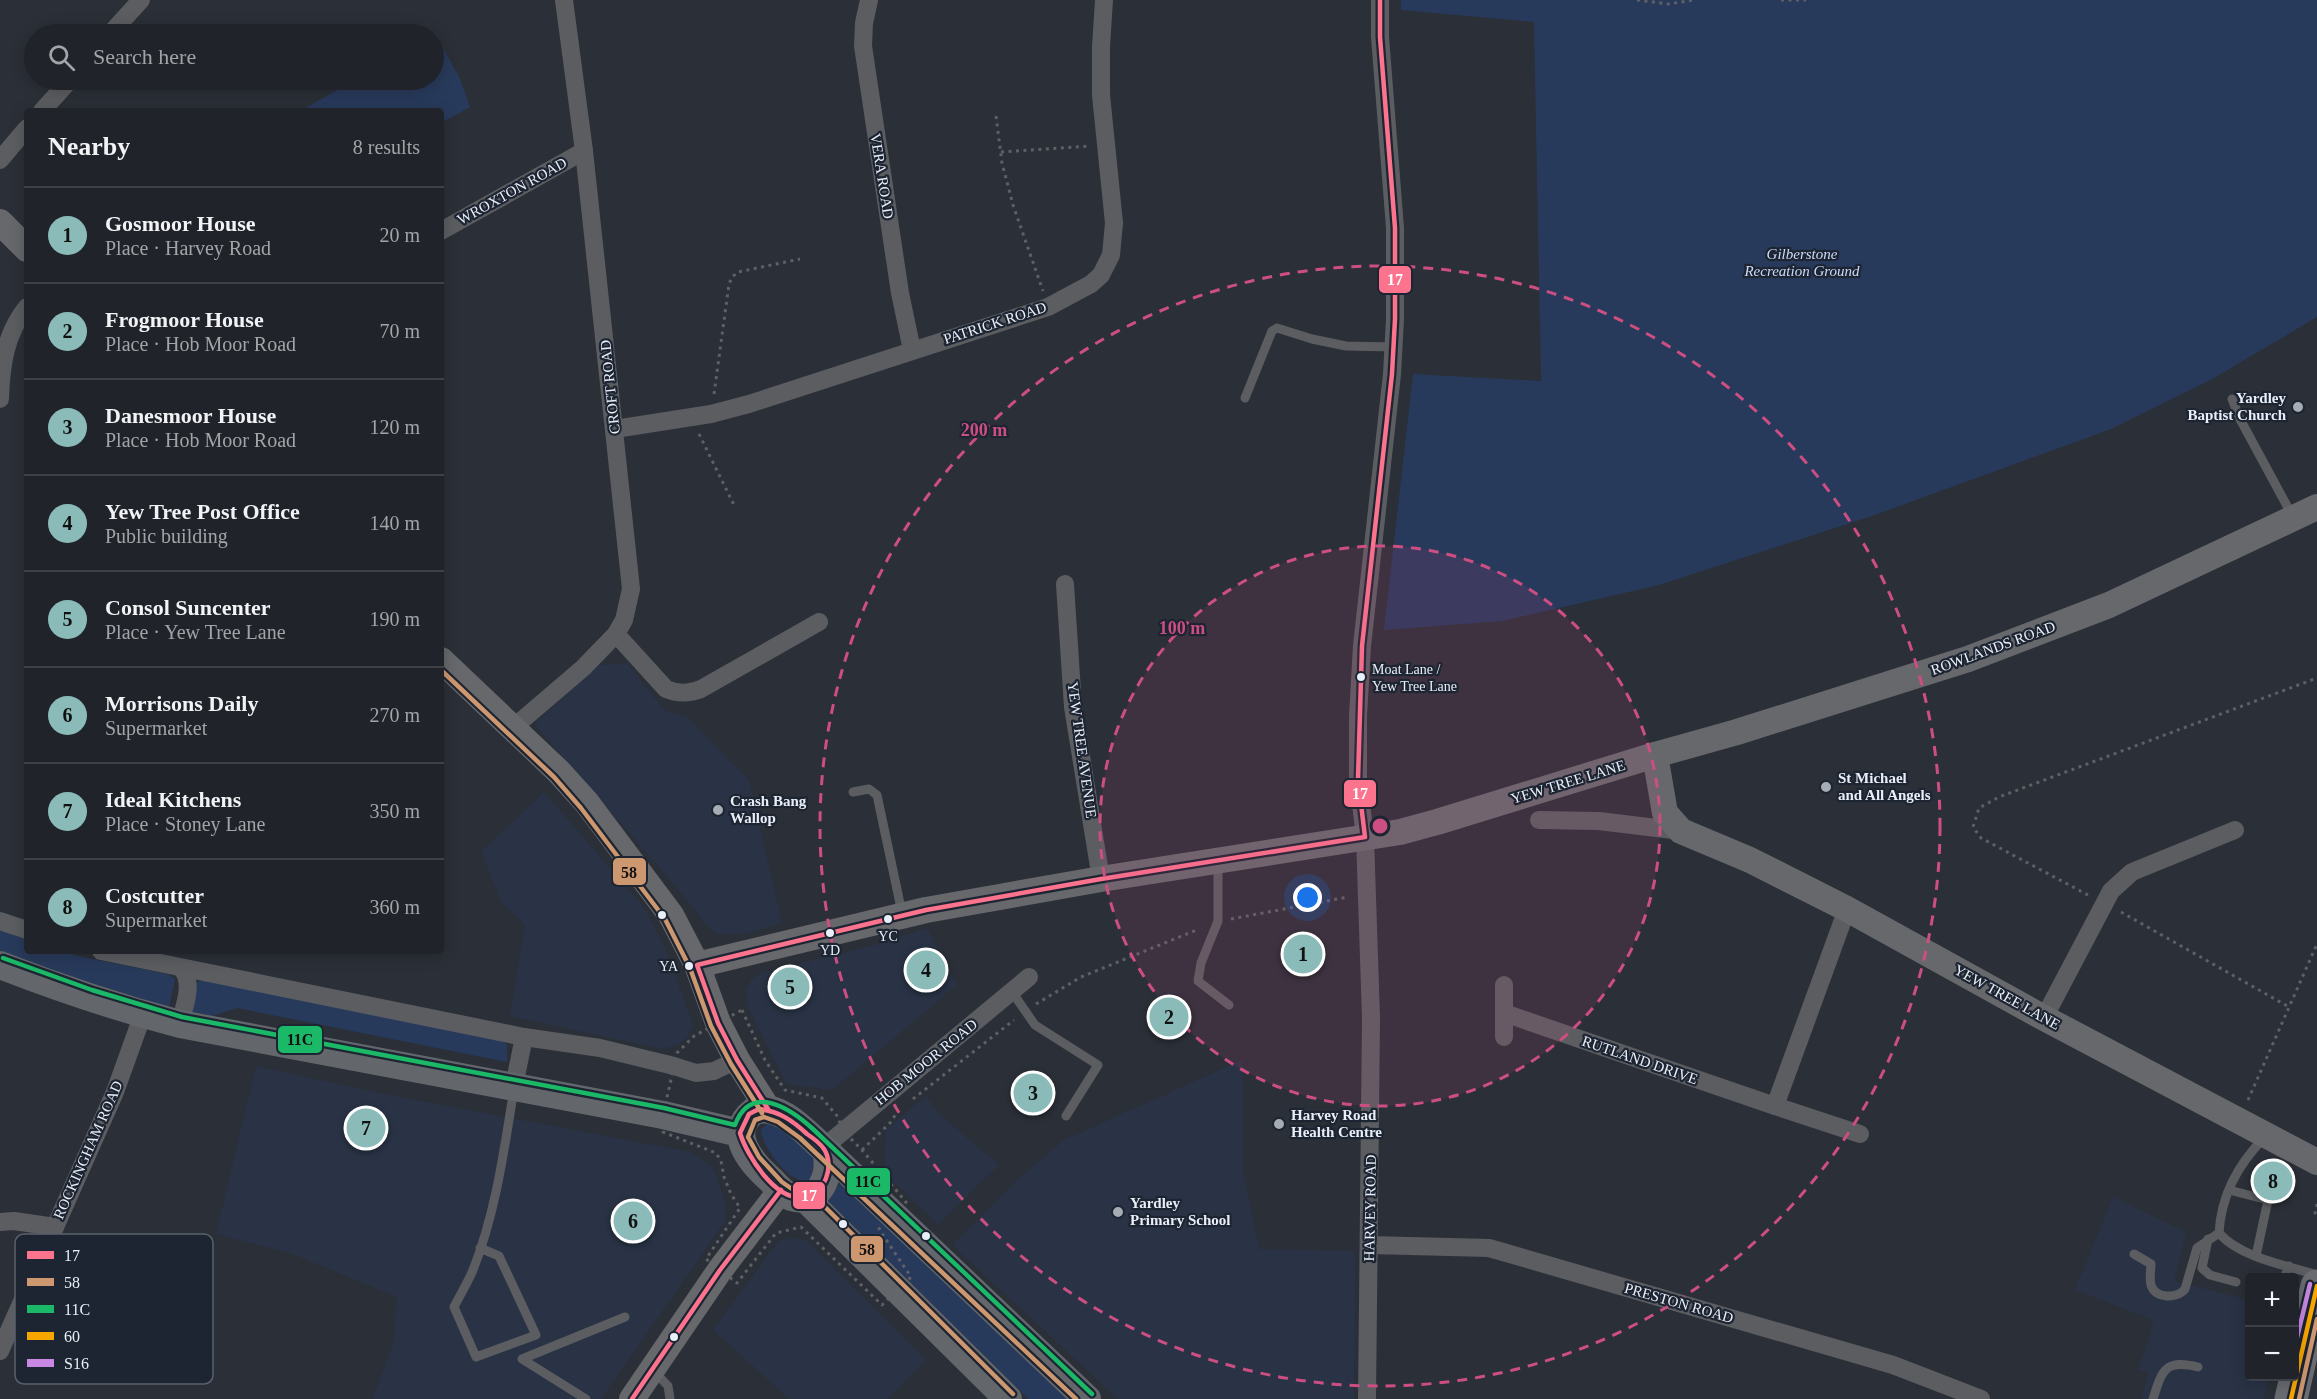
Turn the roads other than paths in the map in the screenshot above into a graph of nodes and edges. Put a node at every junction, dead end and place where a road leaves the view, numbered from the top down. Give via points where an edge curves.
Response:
1 (141, 0) edge
2 (564, 0) edge
3 (869, 0) edge
4 (1104, 0) edge
5 (1380, 0) edge
6 (119, 24) edge
7 (62, 90) edge
8 (49, 108) edge
9 (24, 132) edge
10 (584, 151) junction
11 (0, 160) edge
12 (0, 222) edge
13 (444, 229) edge
14 (24, 246) edge
15 (24, 311) edge
16 (1394, 347) junction
17 (912, 350) junction
18 (1245, 398) dead end
19 (0, 399) edge
20 (2232, 399) dead end
21 (615, 429) junction
22 (2306, 513) edge
23 (1065, 584) dead end
24 (819, 621) dead end
25 (616, 634) junction
26 (444, 663) edge
27 (514, 727) junction
28 (1655, 755) junction
29 (853, 792) dead end
30 (1539, 820) dead end
31 (2235, 830) dead end
32 (1681, 831) junction
33 (1365, 837) junction
34 (1218, 862) junction
35 (1101, 879) junction
36 (1847, 909) junction
37 (903, 915) junction
38 (0, 921) edge
39 (24, 929) edge
40 (114, 954) edge
41 (697, 965) junction
42 (0, 966) edge
43 (182, 969) junction
44 (1029, 977) dead end
45 (1504, 985) dead end
46 (1012, 992) junction
47 (1229, 1005) dead end
48 (1504, 1013) junction
49 (142, 1014) junction
50 (2044, 1018) junction
51 (180, 1024) junction
52 (524, 1037) junction
53 (1504, 1037) dead end
54 (737, 1060) junction
55 (514, 1086) junction
56 (1775, 1106) junction
57 (768, 1109) junction
58 (1066, 1116) dead end
59 (740, 1133) junction
60 (1860, 1134) dead end
61 (2266, 1136) junction
62 (825, 1151) junction
63 (2317, 1162) edge
64 (2229, 1190) junction
65 (793, 1194) junction
66 (0, 1222) edge
67 (55, 1227) junction
68 (2219, 1233) junction
69 (52, 1234) edge
70 (2208, 1239) junction
71 (1369, 1245) junction
72 (480, 1248) junction
73 (2134, 1254) dead end
74 (2256, 1256) junction
75 (2289, 1266) junction
76 (2286, 1273) edge
77 (2317, 1275) edge
78 (2236, 1282) dead end
79 (2317, 1286) edge
80 (15, 1317) edge
81 (625, 1317) dead end
82 (0, 1351) edge
83 (2198, 1367) dead end
84 (652, 1369) junction
85 (586, 1399) edge
86 (632, 1399) edge
87 (670, 1399) edge
88 (1008, 1399) edge
89 (1087, 1399) edge
90 (1367, 1399) edge
91 (1981, 1399) edge
92 (2153, 1399) edge
93 (2291, 1399) edge

1 - 6 street
2 - 10 street, CROFT ROAD
3 - 17 street, VERA ROAD via 863,46
4 - 17 street, PATRICK ROAD via 1101,47 1105,144 1114,223 1111,255 1101,274 1091,284 1048,307
5 - 16 street, HARVEY ROAD via 1395,228
7 - 8 street
9 - 11 street
10 - 13 street, WROXTON ROAD
10 - 21 street, CROFT ROAD
12 - 14 street
15 - 19 street via 6,345
16 - 18 lane via 1346,346 1278,328 1272,331
16 - 33 street, HARVEY ROAD via 1361,669 1358,779
17 - 21 street, PATRICK ROAD via 749,404
20 - 22 lane via 2240,419
21 - 25 street, CROFT ROAD via 631,589 624,620
22 - 28 street, ROWLANDS ROAD via 2109,605 1968,659
23 - 35 street, YEW TREE AVENUE via 1073,707
24 - 25 street via 691,693 666,689
25 - 27 street, CROFT ROAD
26 - 27 street
27 - 41 street via 608,830 671,915
28 - 32 street, YEW TREE LANE via 1665,813
28 - 33 street, YEW TREE LANE via 1437,822
29 - 37 lane via 869,789 877,795
30 - 32 street via 1599,821
31 - 50 street via 2132,872 2111,891
32 - 36 street, YEW TREE LANE via 1750,860
33 - 34 street, YEW TREE LANE
33 - 71 street, HARVEY ROAD via 1371,1018
34 - 35 street, YEW TREE LANE
34 - 47 lane via 1218,921 1198,981
35 - 37 street, YEW TREE LANE
36 - 50 street, YEW TREE LANE
36 - 56 street
37 - 41 street, YEW TREE LANE
38 - 39 street
40 - 43 street
41 - 54 street via 718,1023
42 - 49 main road
43 - 51 street via 188,984
43 - 52 street
44 - 46 street, HOB MOOR ROAD
45 - 48 street
46 - 58 lane via 1035,1025 1098,1065
46 - 62 street, HOB MOOR ROAD
48 - 53 street
48 - 56 street, RUTLAND DRIVE
49 - 51 main road
49 - 67 street, ROCKINGHAM ROAD via 115,1092
50 - 61 street, YEW TREE LANE
51 - 55 main road
52 - 54 street via 600,1048 696,1073 714,1071
52 - 55 street
54 - 57 street
55 - 59 main road
55 - 72 lane via 497,1191
56 - 60 street, RUTLAND DRIVE
57 - 59 main road via 749,1114
57 - 62 main road via 786,1117
59 - 65 main road via 745,1150 758,1169
61 - 63 street, YEW TREE LANE
61 - 64 lane via 2247,1156
62 - 65 main road via 829,1167 820,1189
62 - 89 main road
64 - 68 lane
64 - 74 lane via 2268,1200
65 - 84 street via 720,1270
65 - 88 main road
66 - 67 street
67 - 69 street, ROCKINGHAM ROAD
68 - 70 lane
68 - 74 lane via 2226,1242
70 - 73 lane via 2197,1248 2185,1289 2174,1297 2154,1289 2151,1264
70 - 78 lane via 2202,1268 2210,1275
71 - 90 street, HARVEY ROAD
71 - 91 street, PRESTON ROAD via 1490,1248 1893,1365
72 - 72 lane via 454,1307 476,1357 536,1335 499,1256
74 - 75 lane
75 - 76 lane
75 - 77 lane
79 - 93 highway
80 - 82 street, ROCKINGHAM ROAD
81 - 85 lane via 522,1359
83 - 92 lane via 2169,1365 2160,1376
84 - 86 street
84 - 87 lane via 668,1386

